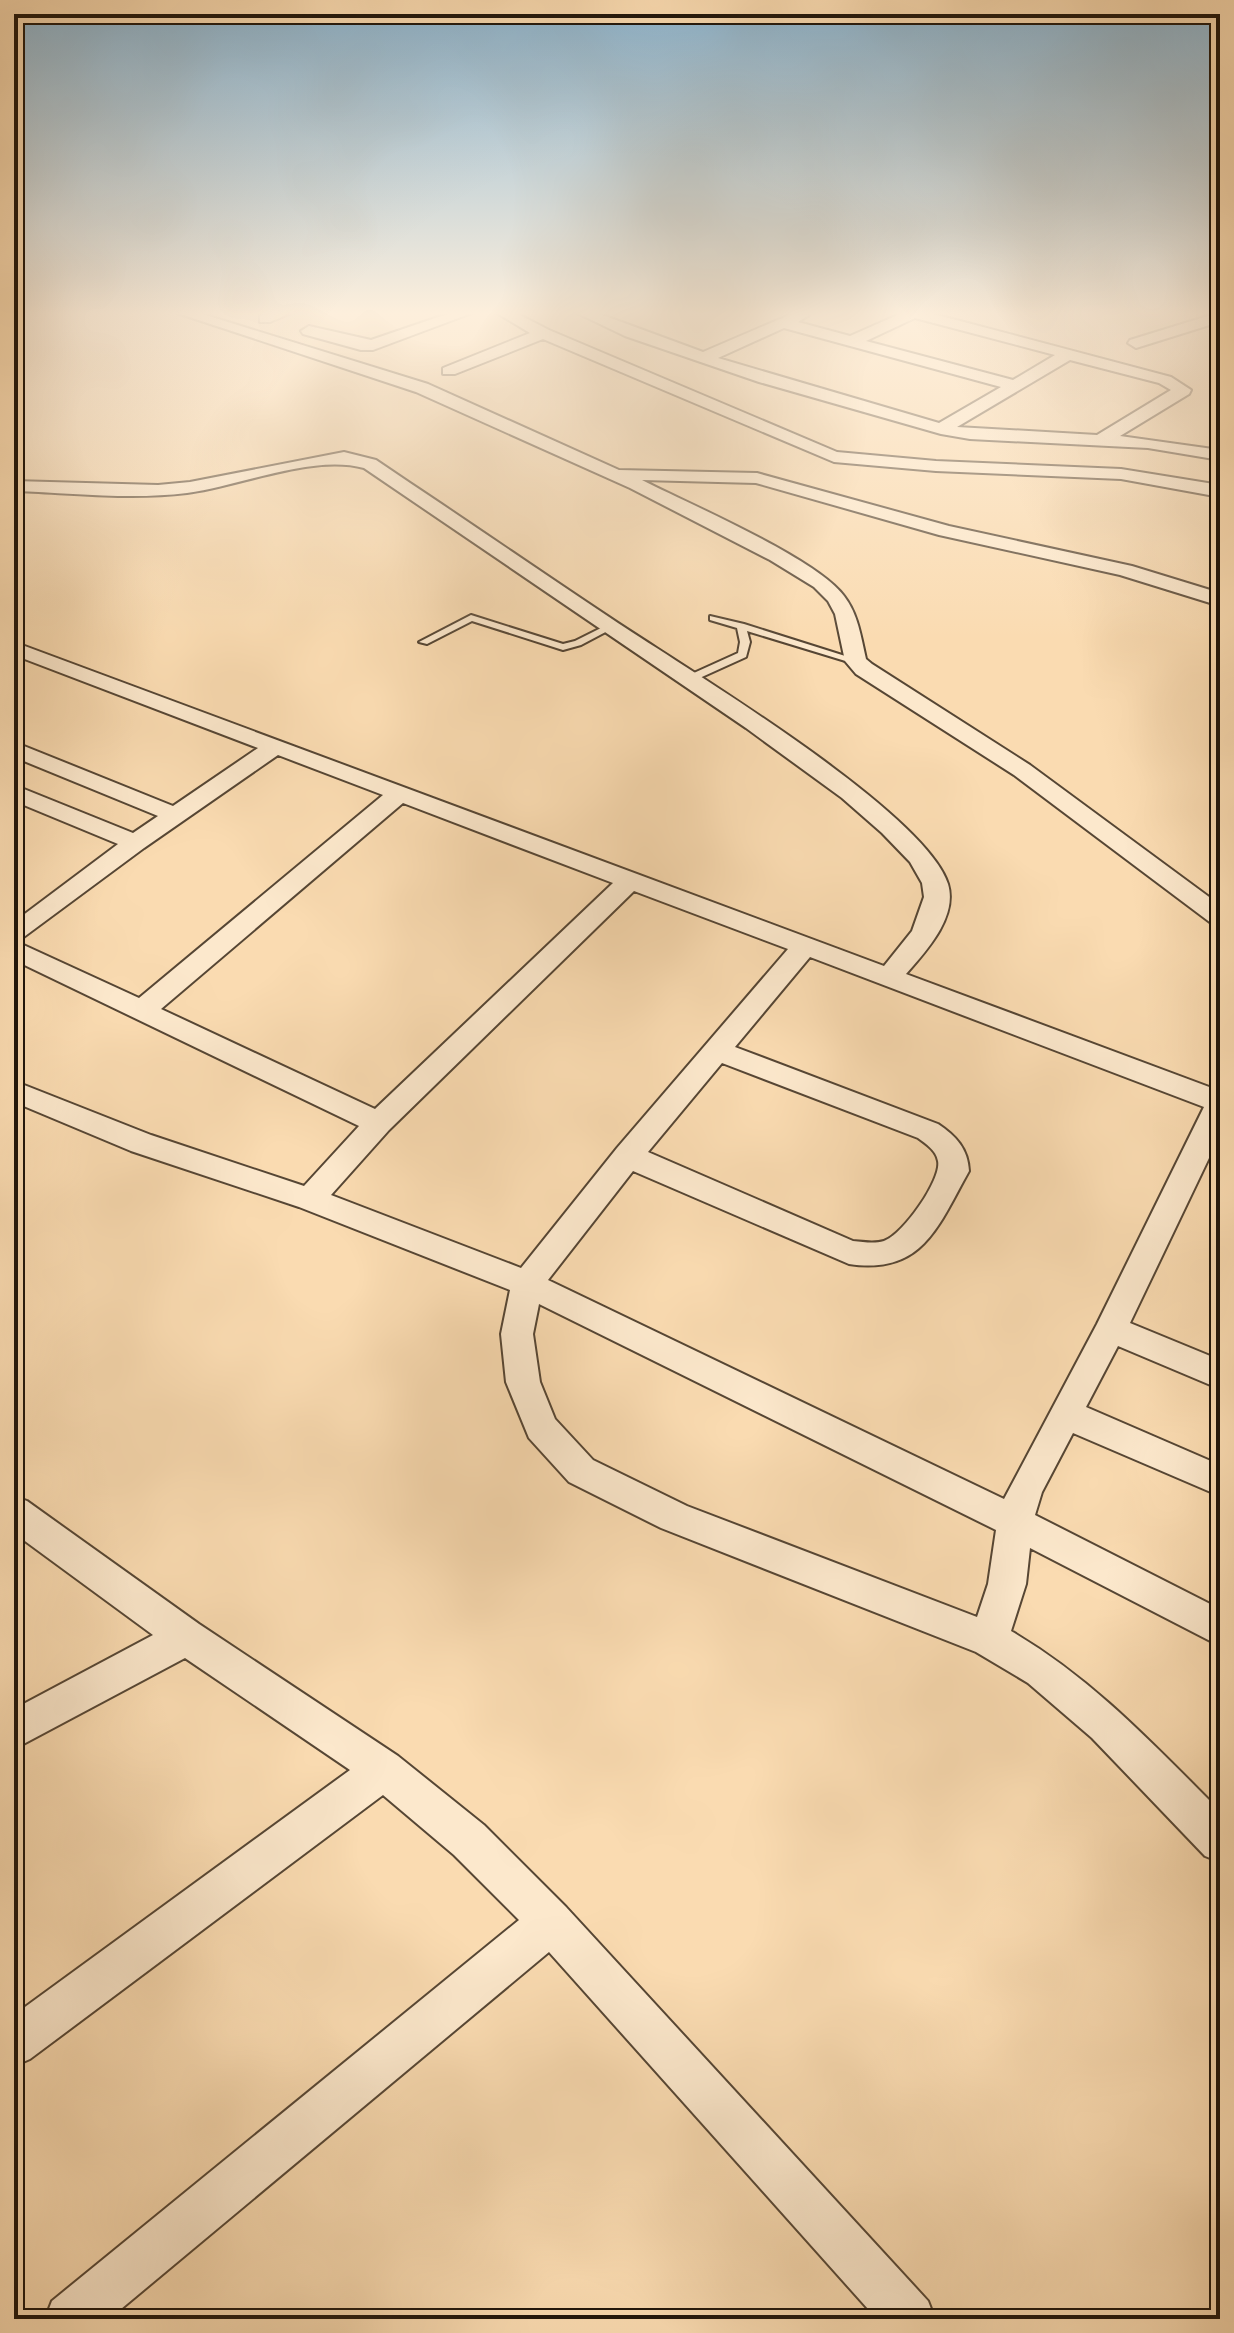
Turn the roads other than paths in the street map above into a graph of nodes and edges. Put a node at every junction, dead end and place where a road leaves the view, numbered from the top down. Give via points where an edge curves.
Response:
1 (498, 422) edge
2 (754, 422) edge
3 (917, 422) edge
4 (953, 422) edge
5 (1131, 422) edge
6 (941, 429) junction
7 (1103, 439) junction
8 (1220, 455) edge
9 (614, 474) junction
10 (14, 486) edge
11 (1220, 491) edge
12 (1220, 600) edge
13 (713, 618) dead end
14 (741, 626) junction
15 (610, 627) junction
16 (424, 642) dead end
17 (14, 648) edge
18 (856, 661) junction
19 (689, 679) junction
20 (275, 747) junction
21 (14, 749) edge
22 (14, 792) edge
23 (399, 794) junction
24 (175, 815) junction
25 (135, 843) junction
26 (632, 879) junction
27 (1220, 917) edge
28 (14, 935) edge
29 (806, 945) junction
30 (14, 950) edge
31 (890, 976) junction
32 (143, 1009) junction
33 (717, 1051) junction
34 (14, 1091) edge
35 (1220, 1103) edge
36 (379, 1123) junction
37 (628, 1156) junction
38 (310, 1199) junction
39 (527, 1284) junction
40 (1111, 1329) junction
41 (1220, 1375) edge
42 (1066, 1414) junction
43 (1220, 1481) edge
44 (14, 1512) edge
45 (1015, 1522) junction
46 (1220, 1628) edge
47 (186, 1637) junction
48 (989, 1639) junction
49 (14, 1730) edge
50 (384, 1770) junction
51 (1220, 1841) edge
52 (551, 1922) junction
53 (14, 2043) edge
54 (70, 2319) edge
55 (910, 2319) edge

1 - 9 street
2 - 11 street via 834,457 1121,474
3 - 6 street
4 - 6 street
5 - 7 street
6 - 7 street
7 - 8 street
9 - 12 street via 757,478 946,531 1125,570
9 - 18 street via 821,583 845,614
10 - 15 street via 158,490 321,460 360,459
13 - 14 lane
14 - 18 lane
14 - 19 lane via 743,655
15 - 16 lane via 563,647 471,618
15 - 19 street
17 - 20 street
18 - 27 street via 879,681 1022,770
19 - 31 street via 833,781 920,857 934,879 938,903 930,926
20 - 23 street
20 - 24 street
21 - 24 street
22 - 25 street
23 - 26 street
23 - 32 street
24 - 25 street
25 - 28 street
26 - 29 street
26 - 36 street
29 - 31 street
29 - 33 street
30 - 32 street
31 - 35 street
32 - 36 street
33 - 37 street
33 - 37 street via 945,1142 955,1157 954,1171 907,1246 890,1256 849,1252
34 - 38 street via 141,1143
35 - 40 street
36 - 38 street
37 - 39 street
38 - 39 street
39 - 45 street
39 - 48 street via 517,1334 523,1382 541,1428 581,1471 674,1517
40 - 41 street
40 - 42 street
42 - 43 street
42 - 45 street via 1025,1490
44 - 47 street
45 - 46 street
45 - 48 street via 1007,1584
47 - 49 street
47 - 50 street
48 - 51 street via 1042,1670 1106,1724
50 - 52 street via 469,1840
50 - 53 street
52 - 54 street
52 - 55 street

